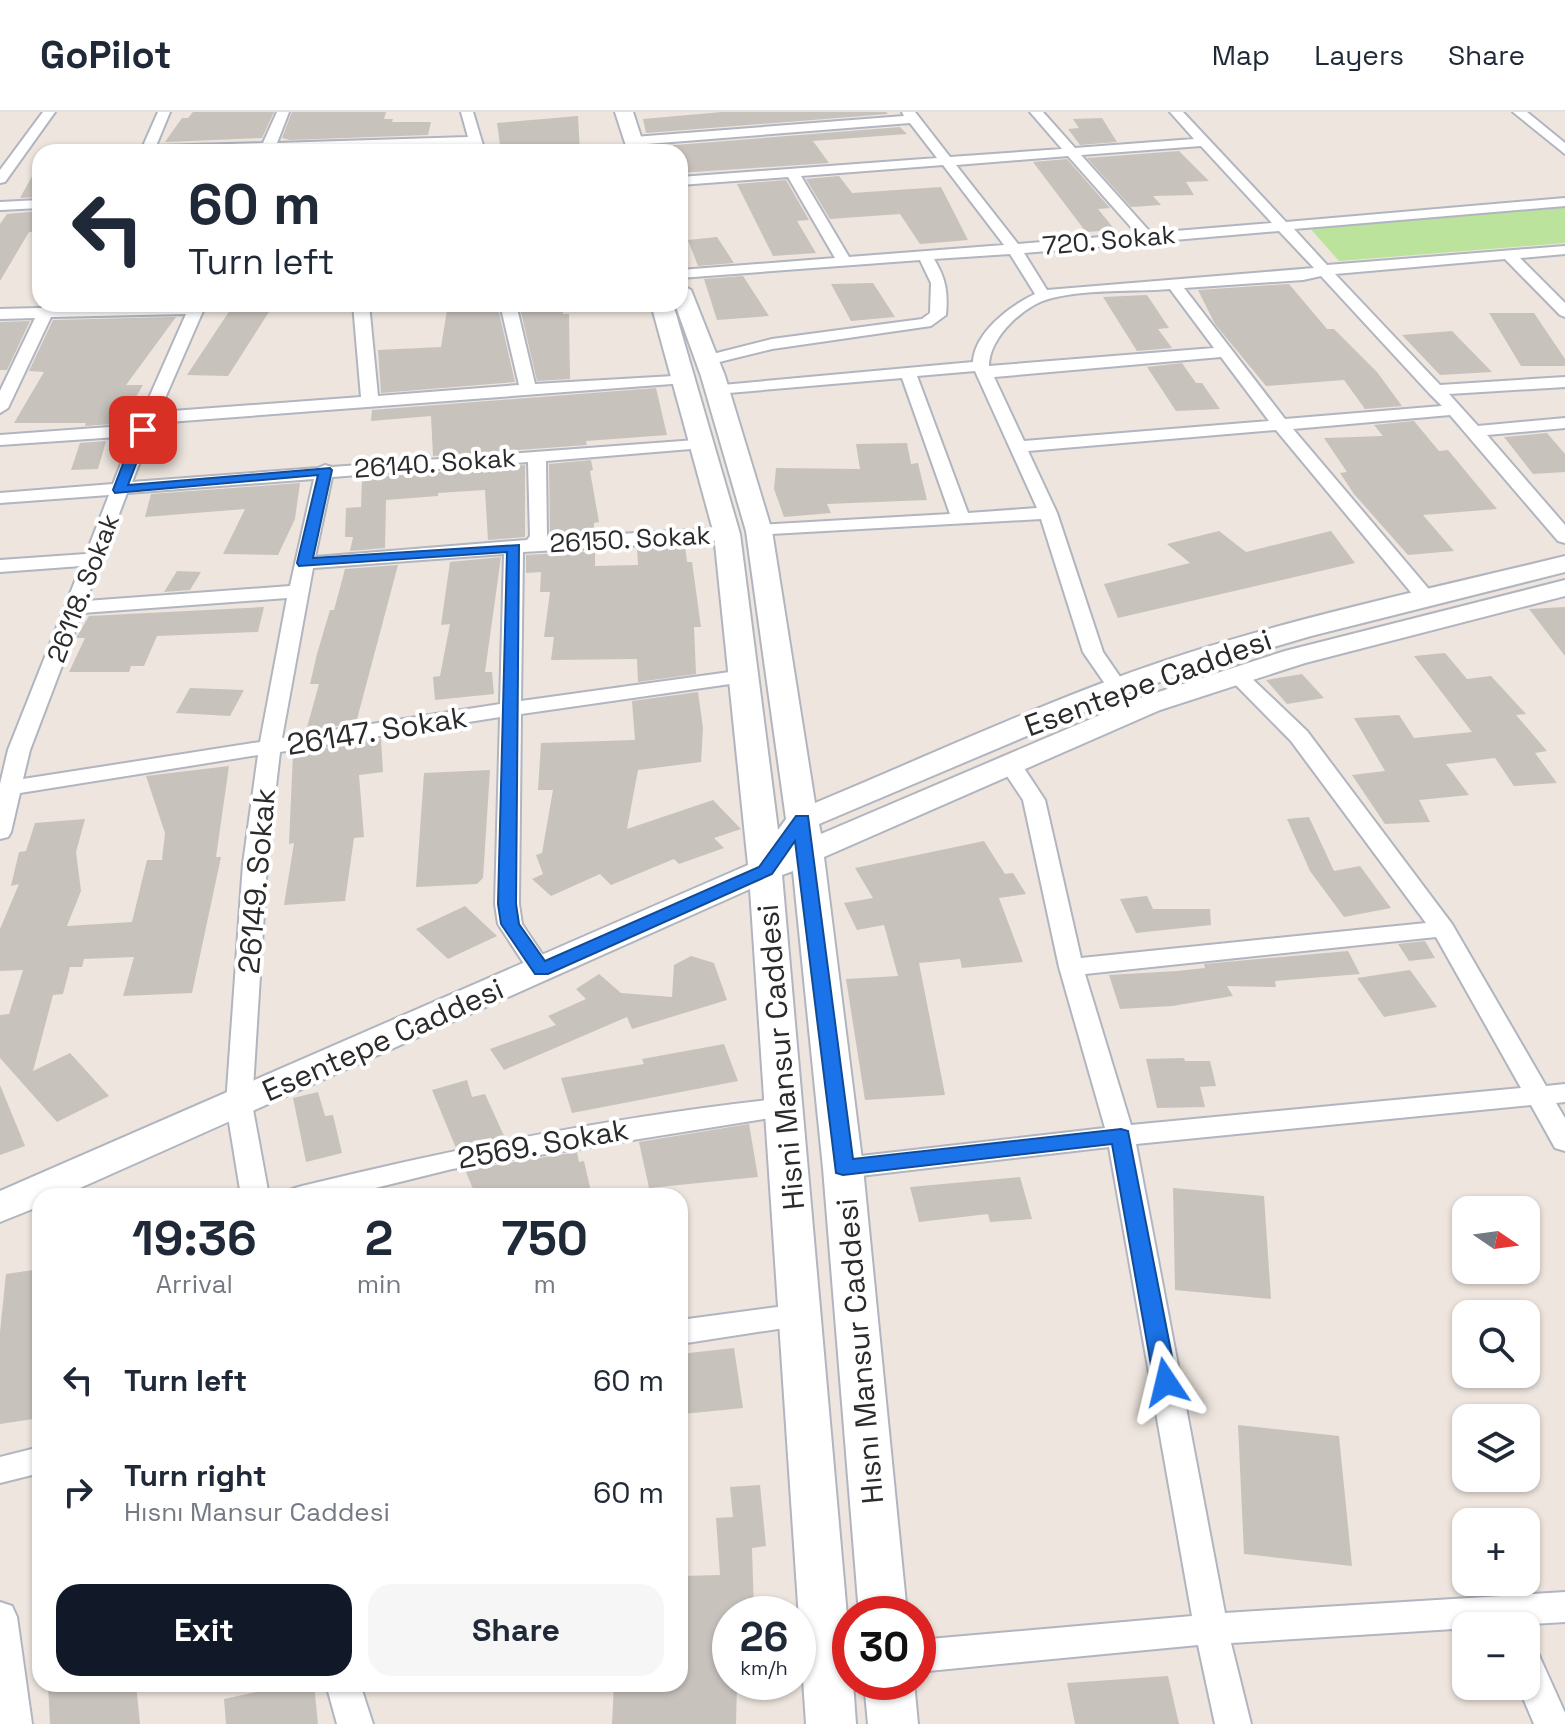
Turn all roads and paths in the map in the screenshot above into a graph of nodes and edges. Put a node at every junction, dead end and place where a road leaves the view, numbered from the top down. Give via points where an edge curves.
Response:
1 (49, 112) edge
2 (164, 112) edge
3 (283, 112) edge
4 (467, 112) edge
5 (624, 112) edge
6 (760, 112) edge
7 (1036, 112) edge
8 (1176, 112) edge
9 (1519, 112) edge
10 (911, 115) edge
11 (771, 131) junction
12 (1205, 142) junction
13 (151, 144) edge
14 (269, 144) edge
15 (476, 144) edge
16 (634, 144) edge
17 (660, 144) edge
18 (1562, 145) edge
19 (1073, 151) junction
20 (32, 153) edge
21 (0, 154) edge
22 (17, 154) junction
23 (946, 160) junction
24 (792, 172) junction
25 (0, 179) edge
26 (688, 180) edge
27 (1565, 202) edge
28 (32, 204) edge
29 (0, 206) edge
30 (1281, 224) junction
31 (1147, 237) junction
32 (1014, 249) junction
33 (1565, 250) edge
34 (924, 255) junction
35 (1509, 255) junction
36 (844, 261) junction
37 (1324, 270) junction
38 (688, 273) edge
39 (1174, 285) junction
40 (1043, 295) junction
41 (83, 312) edge
42 (193, 312) edge
43 (362, 312) edge
44 (510, 312) edge
45 (667, 312) edge
46 (686, 312) edge
47 (1565, 312) edge
48 (0, 314) edge
49 (45, 314) junction
50 (1226, 352) junction
51 (982, 370) junction
52 (908, 373) junction
53 (703, 376) junction
54 (1565, 382) edge
55 (528, 390) junction
56 (1435, 390) junction
57 (370, 402) junction
58 (0, 408) edge
59 (1455, 410) junction
60 (1565, 423) edge
61 (145, 424) junction
62 (1281, 425) junction
63 (1474, 431) junction
64 (0, 440) edge
65 (703, 443) junction
66 (1016, 447) junction
67 (537, 455) junction
68 (325, 470) junction
69 (120, 490) junction
70 (0, 498) edge
71 (1048, 513) junction
72 (960, 517) junction
73 (743, 532) junction
74 (1565, 537) edge
75 (523, 546) junction
76 (93, 559) junction
77 (304, 563) junction
78 (1565, 564) edge
79 (0, 566) edge
80 (1565, 588) edge
81 (298, 591) junction
82 (1426, 598) junction
83 (76, 608) junction
84 (1237, 675) junction
85 (744, 676) junction
86 (1117, 687) junction
87 (509, 709) junction
88 (270, 748) junction
89 (10, 752) edge
90 (962, 752) junction
91 (1010, 764) junction
92 (793, 770) junction
93 (11, 788) junction
94 (0, 832) edge
95 (804, 836) junction
96 (766, 870) junction
97 (1443, 929) junction
98 (1071, 967) junction
99 (541, 970) junction
100 (1552, 1094) edge
101 (239, 1104) junction
102 (786, 1107) junction
103 (1121, 1136) junction
104 (1565, 1141) edge
105 (843, 1168) junction
106 (44, 1188) edge
107 (254, 1188) edge
108 (334, 1188) edge
109 (32, 1193) edge
110 (0, 1207) edge
111 (800, 1316) junction
112 (688, 1331) edge
113 (32, 1462) edge
114 (0, 1470) edge
115 (881, 1596) edge
116 (1565, 1607) edge
117 (1538, 1612) edge
118 (0, 1617) edge
119 (1452, 1620) edge
120 (1211, 1629) junction
121 (936, 1654) edge
122 (4, 1661) edge
123 (345, 1692) edge
124 (1540, 1696) edge
125 (891, 1700) edge
126 (14, 1724) edge
127 (355, 1724) edge
128 (831, 1724) edge
129 (893, 1724) edge
130 (1233, 1724) edge
131 (1552, 1724) edge

1 - 22 street
2 - 13 street
3 - 14 street
4 - 15 street
5 - 16 main road
6 - 11 street
7 - 19 street
8 - 12 street
9 - 18 street
10 - 11 street
10 - 23 street, 720. Sokak
11 - 17 street
12 - 19 street
12 - 30 street
19 - 23 street
19 - 31 street
20 - 22 street
21 - 22 street
22 - 25 street
23 - 24 street
23 - 32 street, 720. Sokak
24 - 26 street
24 - 36 street
27 - 30 street, 720. Sokak
28 - 29 street
30 - 31 street, 720. Sokak
30 - 37 street
31 - 32 street, 720. Sokak
32 - 34 street
32 - 40 street
33 - 35 street
34 - 36 street
34 - 53 street via 942,291 938,315 926,323 772,344
35 - 37 street
35 - 47 street
36 - 38 street
37 - 39 street
37 - 56 street
39 - 40 street
39 - 50 street
40 - 51 street via 986,340
41 - 49 street
42 - 61 street, 26118. Sokak
43 - 57 street
44 - 55 street
45 - 53 main road, Hisni Mansur Caddesi
46 - 53 main road, Hısnı Mansur Caddesi
48 - 49 street
49 - 58 street
50 - 51 street
50 - 62 street
51 - 52 street
51 - 66 street
52 - 53 street
52 - 72 street
53 - 55 street
53 - 65 main road, Hisni Mansur Caddesi
53 - 73 main road, Hısnı Mansur Caddesi
54 - 56 street
55 - 57 street
56 - 59 street
57 - 61 street
59 - 62 street
59 - 63 street
60 - 63 street
61 - 64 street
61 - 69 street, 26118. Sokak
62 - 66 street
62 - 82 street
63 - 74 street
65 - 67 street, 26140. Sokak
65 - 73 main road, Hisni Mansur Caddesi
66 - 71 street
67 - 68 street, 26140. Sokak
67 - 75 street via 539,536
68 - 69 street, 26140. Sokak
68 - 77 street, 26149. Sokak
69 - 70 street, 26140. Sokak
69 - 76 street, 26118. Sokak
71 - 72 street, 26150. Sokak
71 - 86 street via 1093,652
72 - 73 street, 26150. Sokak
73 - 75 street, 26150. Sokak
73 - 85 main road, Hisni Mansur Caddesi
73 - 92 main road, Hısnı Mansur Caddesi
75 - 77 street, 26150. Sokak
75 - 87 street
76 - 79 street
76 - 83 street, 26118. Sokak
77 - 81 street, 26149. Sokak
78 - 82 main road, Esentepe Caddesi
80 - 84 main road, Esentepe Caddesi
81 - 83 street
81 - 88 street, 26149. Sokak
82 - 86 main road, Esentepe Caddesi via 1241,646
83 - 89 street, 26118. Sokak
84 - 91 main road, Esentepe Caddesi via 1150,704
84 - 97 street via 1299,736
85 - 87 street, 26147. Sokak
85 - 96 main road, Hisni Mansur Caddesi
86 - 90 main road, Esentepe Caddesi
87 - 88 street, 26147. Sokak
87 - 99 street via 507,904 510,924
88 - 93 street, 26147. Sokak
88 - 101 street, 26149. Sokak via 255,864
89 - 93 street, 26118. Sokak
90 - 92 main road via 841,785 815,783
90 - 95 main road, Esentepe Caddesi
91 - 95 main road, Esentepe Caddesi
91 - 98 street via 1034,800
92 - 95 main road, Hısnı Mansur Caddesi
93 - 94 street, 26118. Sokak
95 - 96 main road
95 - 105 main road, Hısnı Mansur Caddesi
96 - 99 main road, Esentepe Caddesi
96 - 102 main road, Hisni Mansur Caddesi
97 - 98 street
97 - 100 street
98 - 103 street
99 - 101 main road, Esentepe Caddesi
100 - 103 street
100 - 104 street
101 - 106 main road, Esentepe Caddesi
101 - 107 street, 26149. Sokak
102 - 108 street, 2569. Sokak via 452,1159
102 - 111 main road, Hisni Mansur Caddesi
103 - 105 street
103 - 120 street
105 - 115 main road, Hısnı Mansur Caddesi
109 - 110 main road, Esentepe Caddesi
111 - 112 street
111 - 128 main road, Hisni Mansur Caddesi
113 - 114 street
116 - 117 street
118 - 122 street
119 - 120 street
120 - 121 street
120 - 130 street
122 - 126 street
123 - 127 street
124 - 131 street
125 - 129 main road

